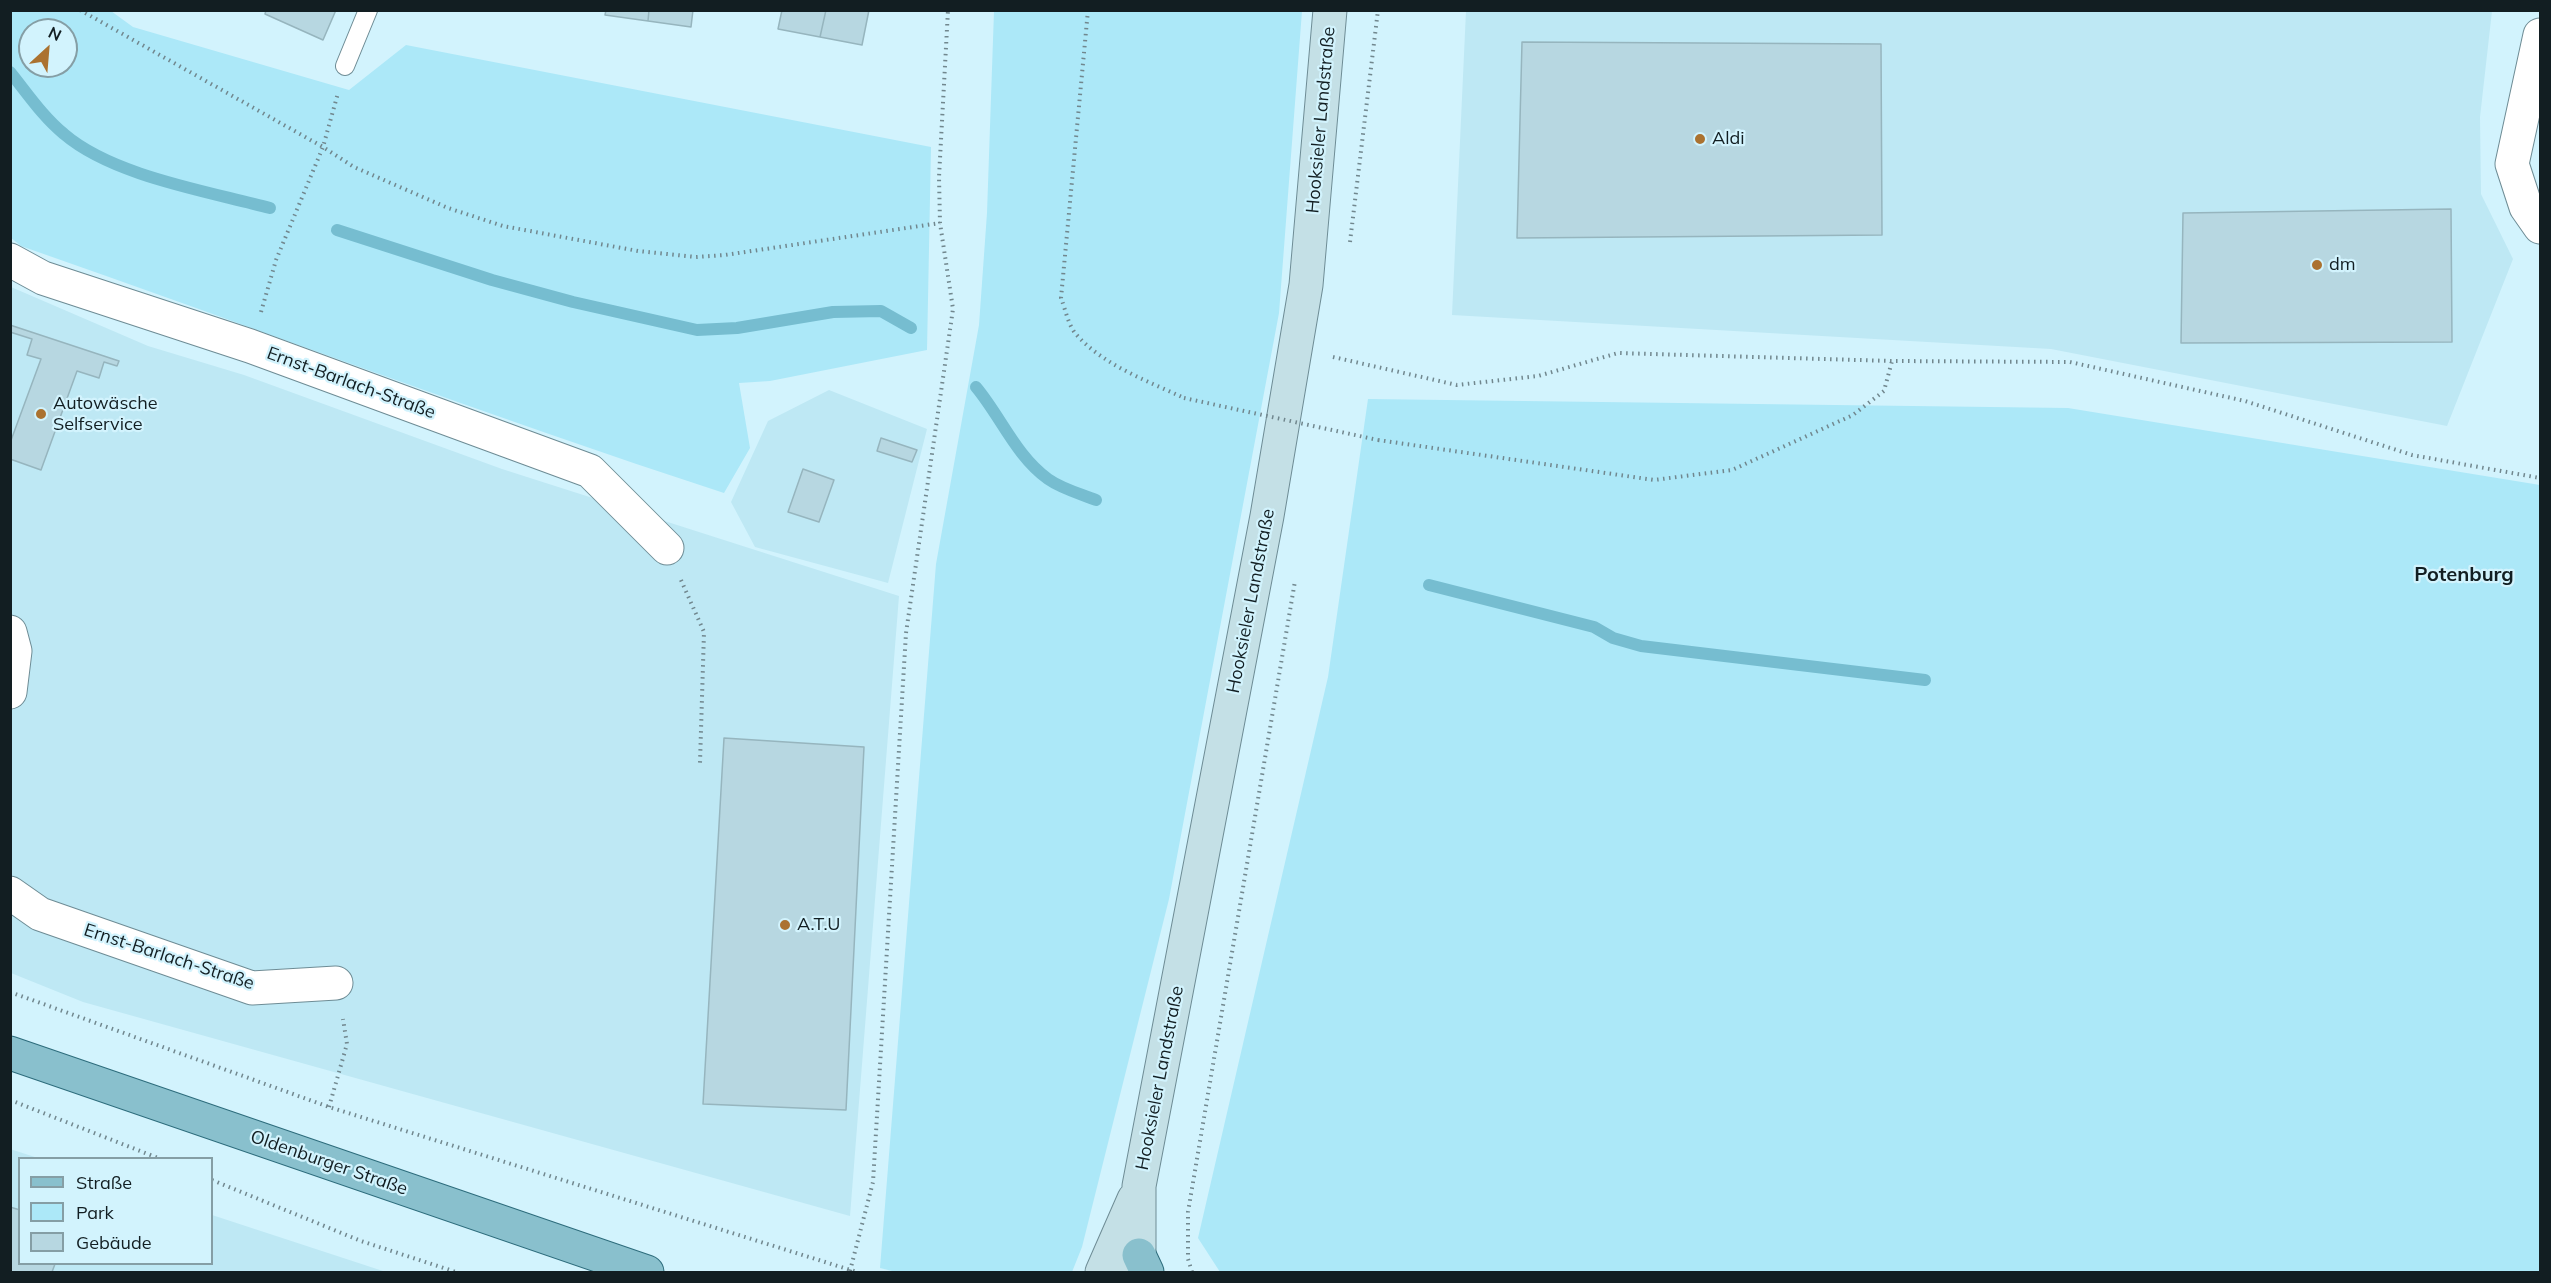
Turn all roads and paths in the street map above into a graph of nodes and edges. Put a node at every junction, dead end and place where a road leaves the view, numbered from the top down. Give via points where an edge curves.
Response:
1 (80, 10) edge
2 (368, 10) edge
3 (948, 10) edge
4 (1088, 10) edge
5 (1330, 10) edge
6 (2541, 35) edge
7 (345, 66) joint
8 (323, 147) junction
9 (940, 223) junction
10 (2541, 226) edge
11 (10, 260) edge
12 (250, 346) junction
13 (1333, 357) dead end
14 (1892, 361) junction
15 (2541, 478) edge
16 (667, 548) joint
17 (10, 633) edge
18 (10, 692) edge
19 (700, 763) dead end
20 (10, 893) edge
21 (336, 983) joint
22 (10, 992) edge
23 (10, 1053) edge
24 (10, 1100) edge
25 (329, 1107) junction
26 (155, 1157) edge
27 (213, 1180) edge
28 (1139, 1186) junction
29 (1140, 1267) edge
30 (850, 1271) junction
31 (456, 1272) edge
32 (647, 1272) edge
33 (856, 1272) edge
34 (1102, 1272) edge

1 - 8 path
2 - 7 lane
3 - 9 path
4 - 14 path, bridge via 1061,298 1073,331 1093,351 1184,398 1378,440 1654,480 1732,470 1853,415 1884,390
5 - 28 main road, Hooksieler Landstraße via 1306,285 1267,516
6 - 10 street via 2512,164 2526,207
7 - 8 path
8 - 9 path via 354,167 448,208 503,226 638,251 696,257 725,255
8 - 12 path via 276,260
9 - 30 path via 953,309 906,633 873,1182
11 - 12 street, Ernst-Barlach-Straße via 43,278
12 - 16 street, Ernst-Barlach-Straße via 590,471
13 - 14 path via 1457,384 1538,376 1618,353
14 - 15 path via 2070,362 2245,401 2412,455
16 - 19 path via 704,632
17 - 18 street via 15,651
20 - 21 street, Ernst-Barlach-Straße via 40,914 252,988
21 - 25 path via 347,1044
22 - 25 path
23 - 32 main road, Oldenburger Straße
24 - 26 path
25 - 30 path
27 - 31 path via 362,1241
28 - 29 main road, Hooksieler Landstraße
28 - 34 main road, Hooksieler Landstraße
30 - 33 path

